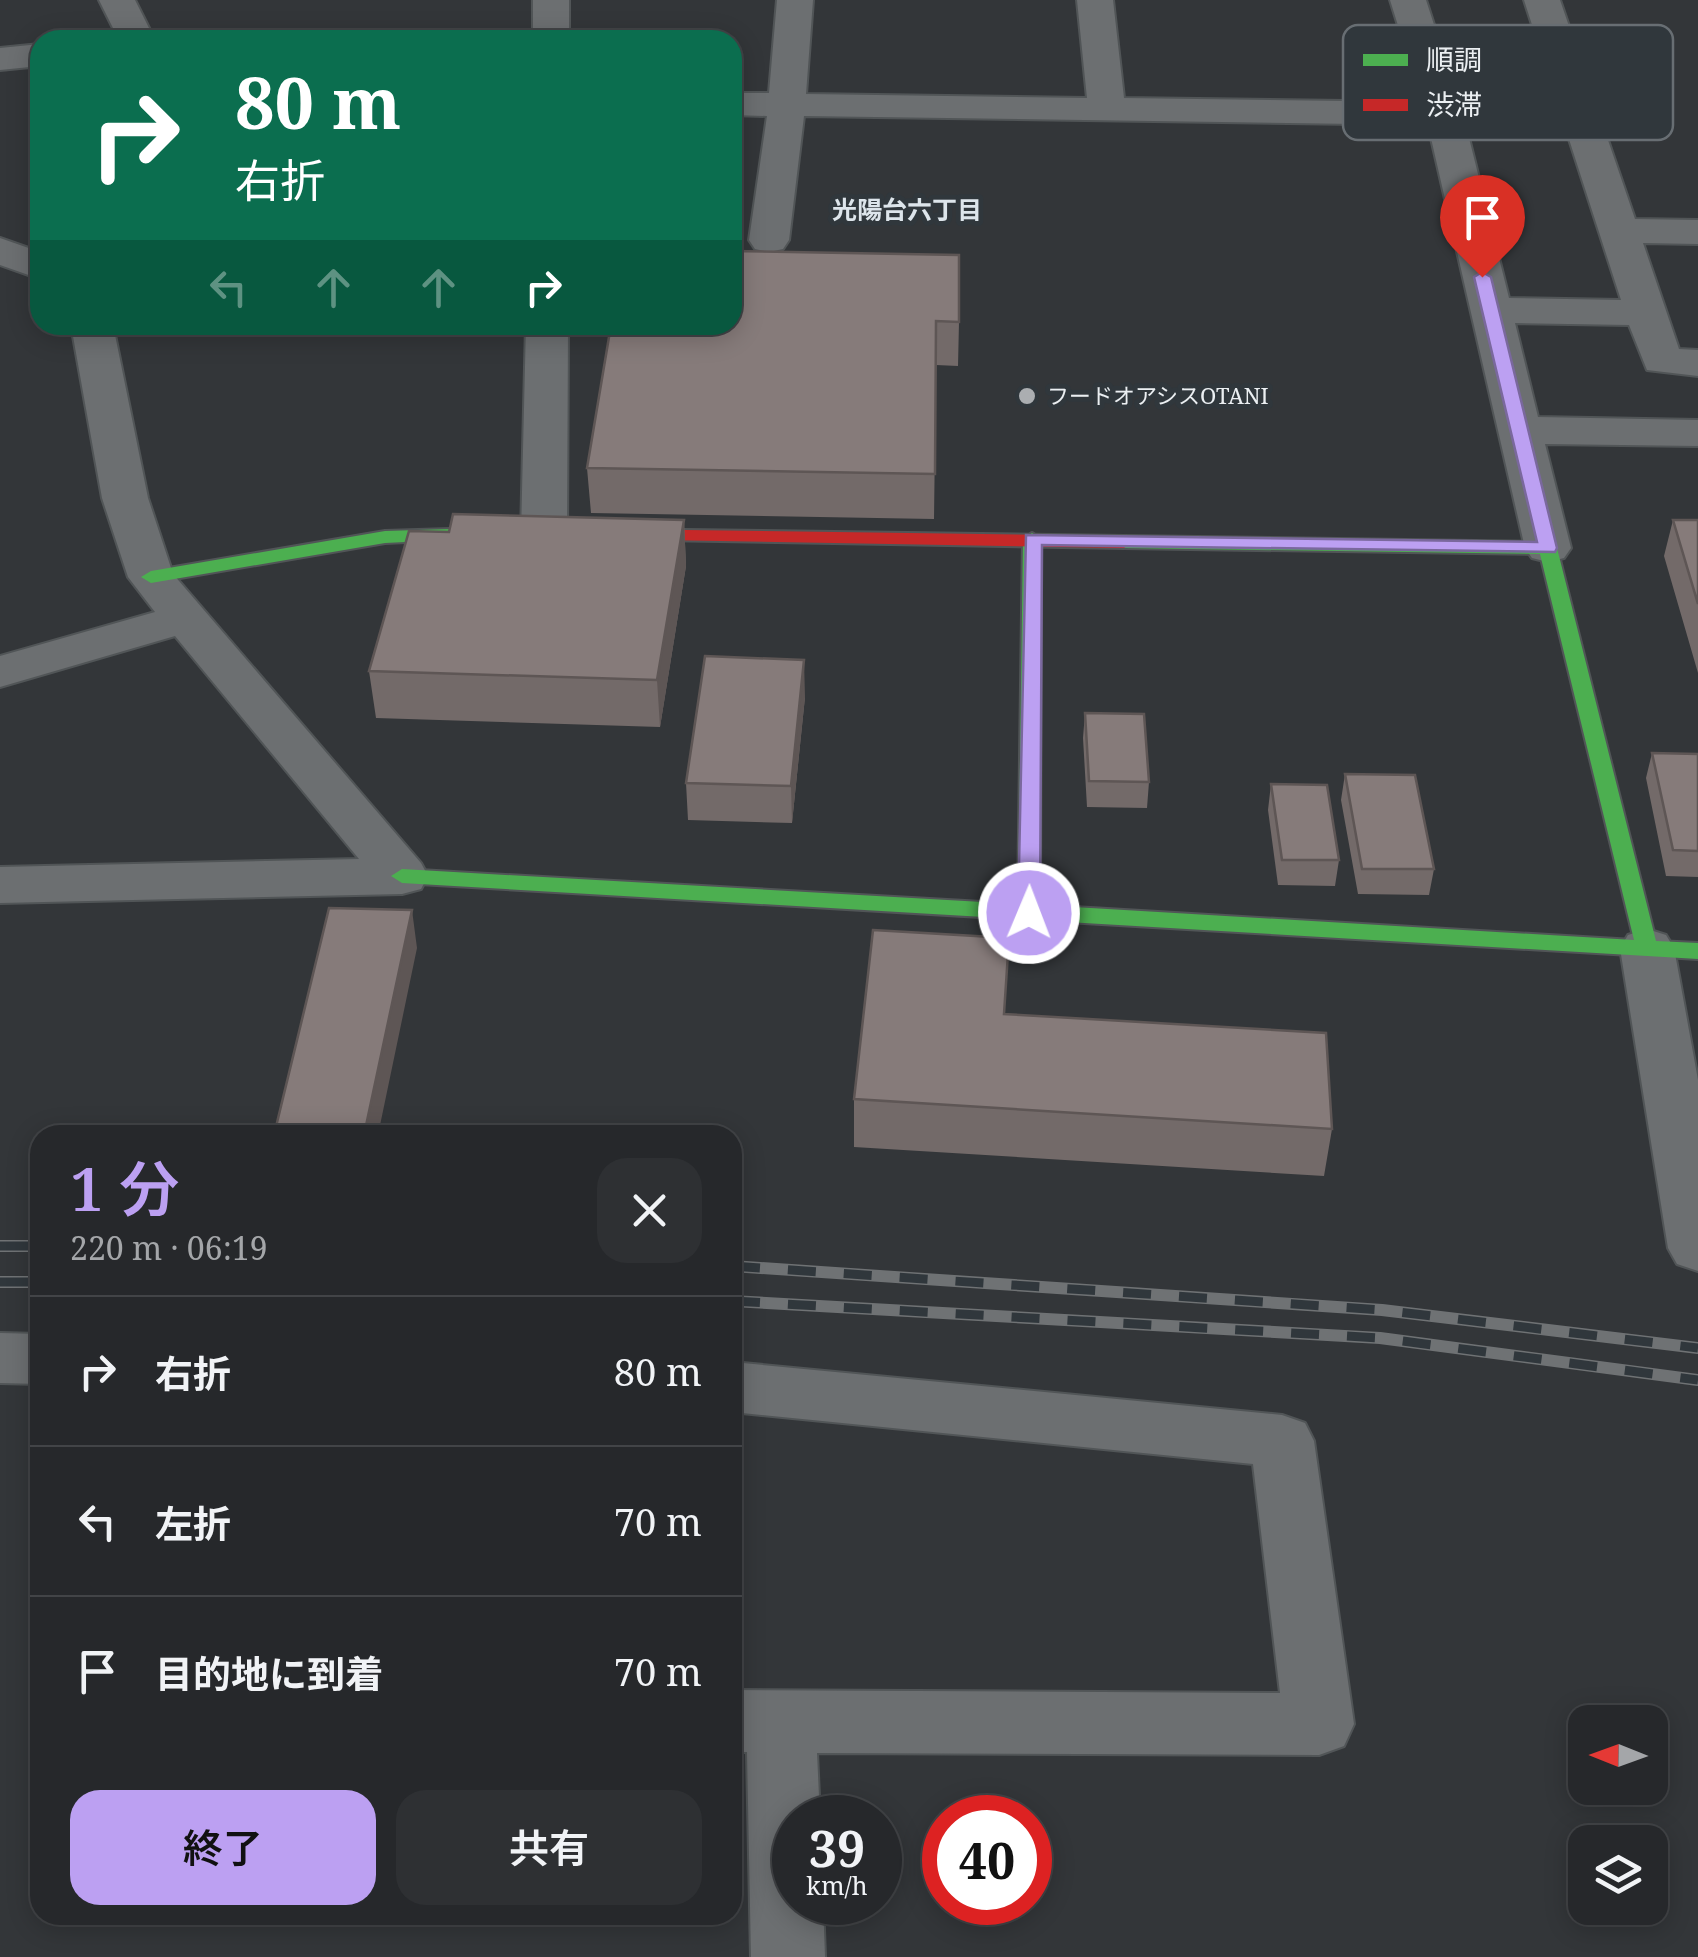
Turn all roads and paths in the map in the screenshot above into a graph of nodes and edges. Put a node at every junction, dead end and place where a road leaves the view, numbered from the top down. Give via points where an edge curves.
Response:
1 (117, 0) edge
2 (551, 0) edge
3 (795, 0) edge
4 (1095, 0) edge
5 (1408, 0) edge
6 (1542, 0) edge
7 (1416, 25) edge
8 (1550, 25) edge
9 (132, 30) edge
10 (550, 30) edge
11 (30, 56) edge
12 (0, 59) edge
13 (742, 104) edge
14 (787, 104) junction
15 (1108, 109) junction
16 (1343, 112) edge
17 (1450, 140) edge
18 (1588, 140) edge
19 (1618, 231) junction
20 (1698, 232) edge
21 (769, 240) dead end
22 (0, 250) edge
23 (30, 262) edge
24 (1490, 310) junction
25 (1645, 313) junction
26 (94, 335) edge
27 (547, 335) edge
28 (1698, 363) edge
29 (1520, 430) junction
30 (1698, 433) edge
31 (546, 534) junction
32 (1032, 539) junction
33 (1548, 548) junction
34 (151, 577) junction
35 (186, 618) junction
36 (0, 672) edge
37 (402, 876) junction
38 (0, 886) edge
39 (1029, 913) junction
40 (1673, 949) edge
41 (1698, 1248) edge
42 (0, 1358) edge
43 (30, 1358) edge
44 (742, 1388) edge
45 (757, 1722) edge
46 (788, 1957) edge

1 - 9 street
2 - 10 street
3 - 14 street
4 - 15 street
5 - 7 street
6 - 8 street
11 - 12 street
13 - 14 street
14 - 15 street
14 - 21 street
15 - 16 street
17 - 24 street
18 - 19 street
19 - 20 street
19 - 25 street
22 - 23 street
24 - 25 street
24 - 29 street
25 - 28 street via 1662,362
26 - 34 street via 125,498
27 - 31 street
29 - 30 street
29 - 33 street
31 - 32 street
31 - 34 street via 385,537
32 - 33 street
32 - 39 street
33 - 40 street
34 - 35 street
35 - 36 street
35 - 37 street
37 - 38 street
37 - 39 street
39 - 40 street
40 - 41 street
42 - 43 street
44 - 45 street via 1282,1442 1319,1724
45 - 46 street

